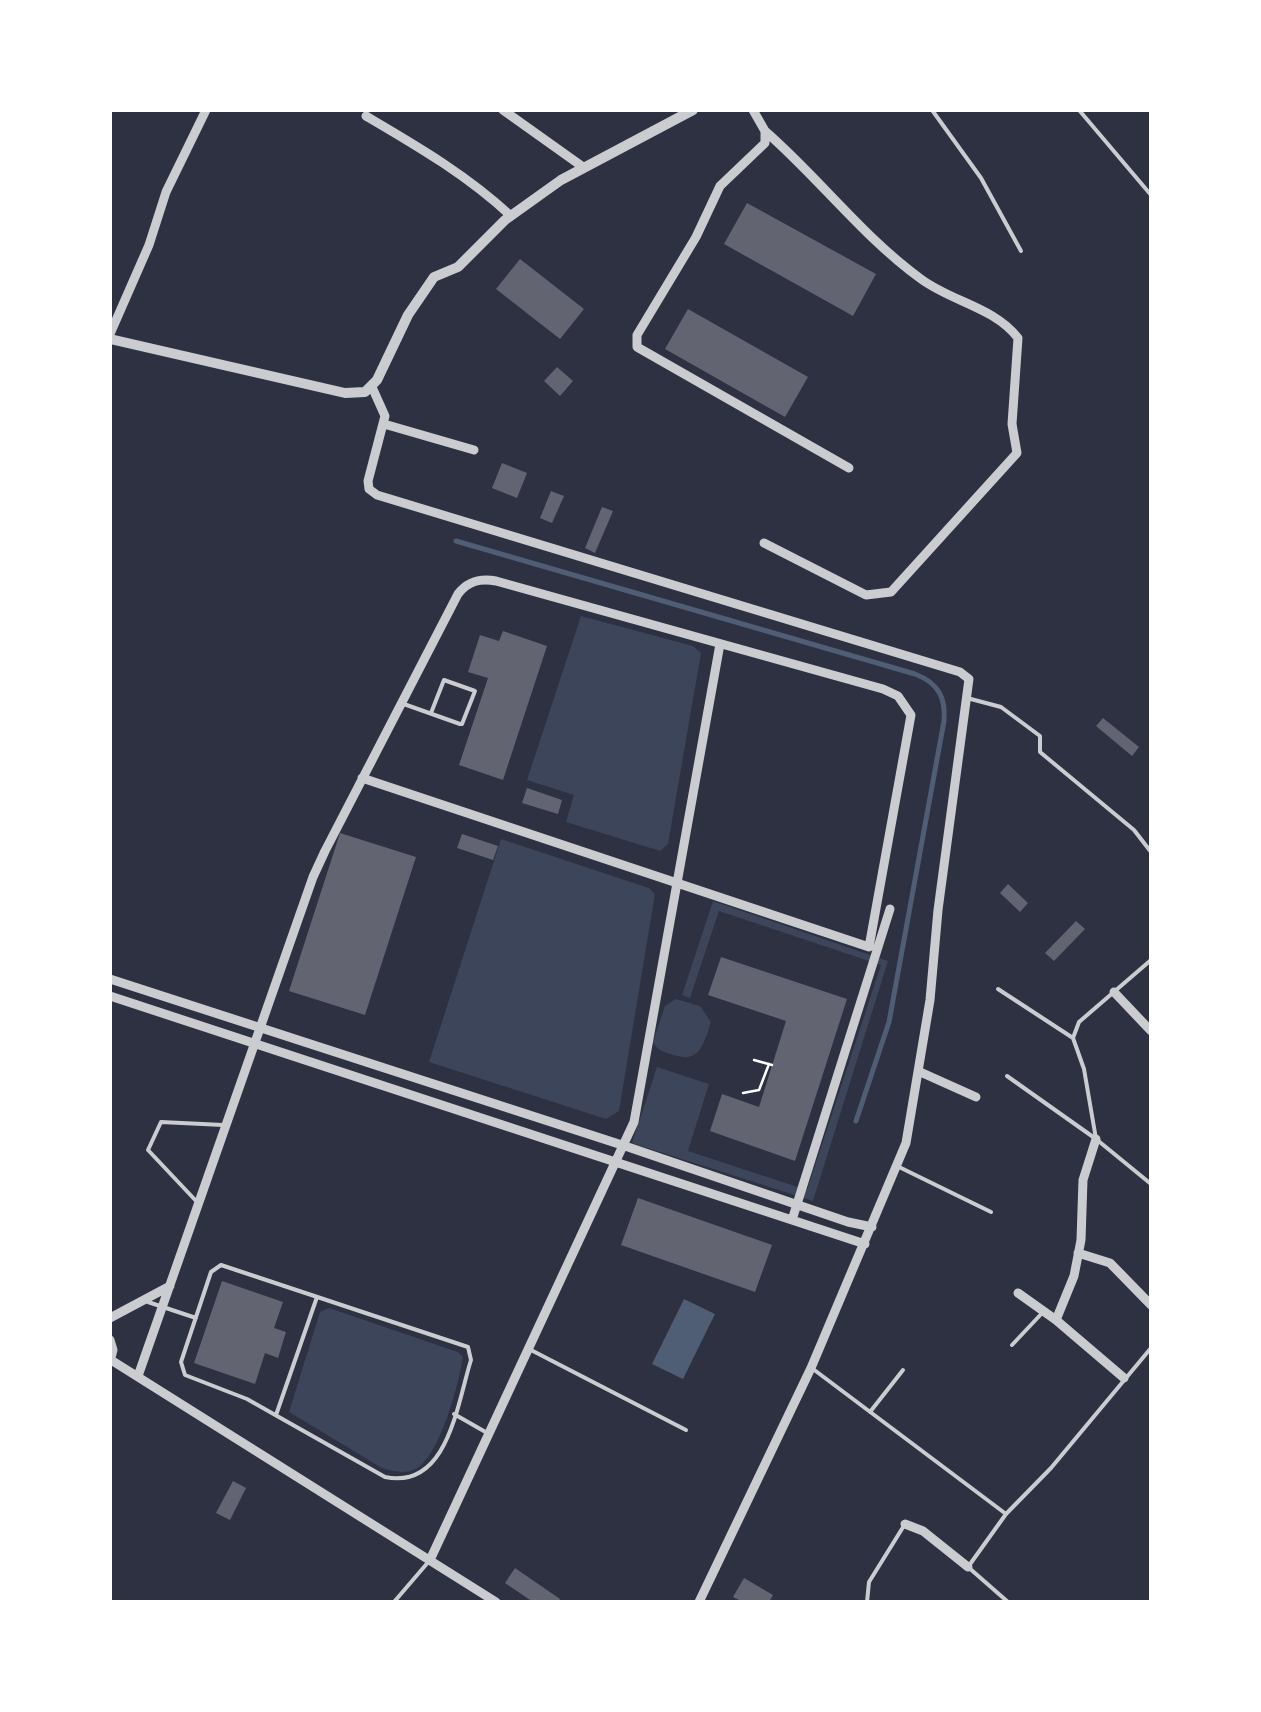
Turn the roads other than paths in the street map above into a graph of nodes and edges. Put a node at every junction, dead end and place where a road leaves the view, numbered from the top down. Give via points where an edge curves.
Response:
1 (206, 110) edge
2 (503, 110) edge
3 (693, 110) edge
4 (752, 110) edge
5 (932, 110) edge
6 (1078, 110) edge
7 (366, 116) dead end
8 (765, 131) junction
9 (584, 167) junction
10 (1151, 195) edge
11 (511, 216) junction
12 (1021, 251) dead end
13 (110, 336) edge
14 (372, 387) junction
15 (384, 424) junction
16 (474, 450) dead end
17 (849, 468) dead end
18 (764, 543) dead end
19 (720, 644) junction
20 (967, 698) junction
21 (401, 703) junction
22 (431, 714) junction
23 (362, 778) junction
24 (1151, 852) edge
25 (677, 883) junction
26 (890, 909) dead end
27 (1151, 960) edge
28 (110, 979) edge
29 (998, 989) dead end
30 (1114, 992) junction
31 (110, 996) edge
32 (261, 1029) junction
33 (1151, 1031) edge
34 (1073, 1038) junction
35 (256, 1044) junction
36 (918, 1071) junction
37 (1007, 1076) dead end
38 (458, 1092) junction
39 (976, 1097) dead end
40 (454, 1108) junction
41 (228, 1125) junction
42 (1096, 1139) junction
43 (625, 1146) junction
44 (618, 1161) junction
45 (897, 1166) junction
46 (1151, 1184) edge
47 (199, 1204) junction
48 (797, 1204) junction
49 (991, 1212) dead end
50 (792, 1220) junction
51 (872, 1227) junction
52 (865, 1244) junction
53 (1078, 1253) junction
54 (170, 1286) junction
55 (1018, 1292) dead end
56 (317, 1296) junction
57 (144, 1300) junction
58 (1151, 1304) edge
59 (163, 1306) junction
60 (1044, 1311) junction
61 (110, 1318) edge
62 (196, 1318) junction
63 (1056, 1320) junction
64 (110, 1340) edge
65 (1012, 1345) dead end
66 (1151, 1348) edge
67 (529, 1349) junction
68 (110, 1360) edge
69 (811, 1368) junction
70 (904, 1370) dead end
71 (138, 1376) junction
72 (1124, 1378) junction
73 (870, 1412) junction
74 (454, 1414) junction
75 (276, 1415) junction
76 (686, 1430) dead end
77 (489, 1434) junction
78 (1006, 1514) junction
79 (905, 1524) joint
80 (430, 1560) junction
81 (968, 1568) junction
82 (394, 1602) edge
83 (496, 1602) edge
84 (700, 1602) edge
85 (866, 1602) edge
86 (1008, 1602) edge

1 - 13 street
2 - 9 street
3 - 9 street
4 - 8 street
5 - 12 lane via 981,178
6 - 10 lane
7 - 11 street via 441,160
8 - 17 street via 765,143 720,186 637,335 637,348
8 - 18 street via 922,281 1006,322 1018,338 1016,453 891,592 866,595
9 - 11 street
11 - 14 street via 458,267 434,277
13 - 14 street via 352,394
14 - 15 street
15 - 16 street
15 - 20 street via 368,482 376,494 960,672 968,680
19 - 21 street via 476,580 458,594
19 - 25 street
19 - 25 street via 883,690 908,708 910,729 869,947
20 - 24 lane via 1002,707 1040,736 1040,752
20 - 36 street
21 - 22 lane
21 - 23 street
22 - 22 lane via 465,723 474,689 444,680
23 - 25 street
23 - 32 street via 313,877
25 - 43 street
26 - 48 street
27 - 30 lane
28 - 32 street
29 - 34 lane
30 - 33 street
30 - 34 lane via 1079,1022
31 - 35 street
32 - 35 street
32 - 38 street
34 - 42 lane
35 - 40 street
35 - 41 street
36 - 39 street
36 - 45 street
37 - 42 lane
38 - 40 street
38 - 43 street
40 - 44 street
41 - 47 street
41 - 47 lane via 161,1122 148,1150
42 - 46 lane
42 - 53 street via 1083,1180
43 - 44 street
43 - 48 street
44 - 50 street
44 - 67 street
45 - 49 lane
45 - 51 street
47 - 54 street
48 - 50 street
48 - 51 street
50 - 52 street
51 - 52 street
52 - 69 street
53 - 58 street via 1110,1263
53 - 63 street
54 - 57 street
54 - 59 street
55 - 60 street
56 - 62 lane via 218,1266
56 - 74 lane via 468,1348 471,1360
56 - 75 lane
57 - 59 lane
57 - 61 street
59 - 62 lane
59 - 71 street
60 - 63 street
60 - 65 lane
62 - 75 lane via 183,1374
63 - 72 street
64 - 68 street
66 - 72 lane
67 - 76 lane
67 - 77 street
68 - 71 street
69 - 73 lane
69 - 84 street
70 - 73 lane
71 - 80 street
72 - 78 lane
73 - 78 lane
74 - 75 lane via 436,1460 402,1479 369,1470
74 - 77 lane
77 - 80 street
78 - 81 lane
79 - 81 street via 923,1530
79 - 85 lane via 868,1582
80 - 82 lane
80 - 83 street
81 - 86 lane

